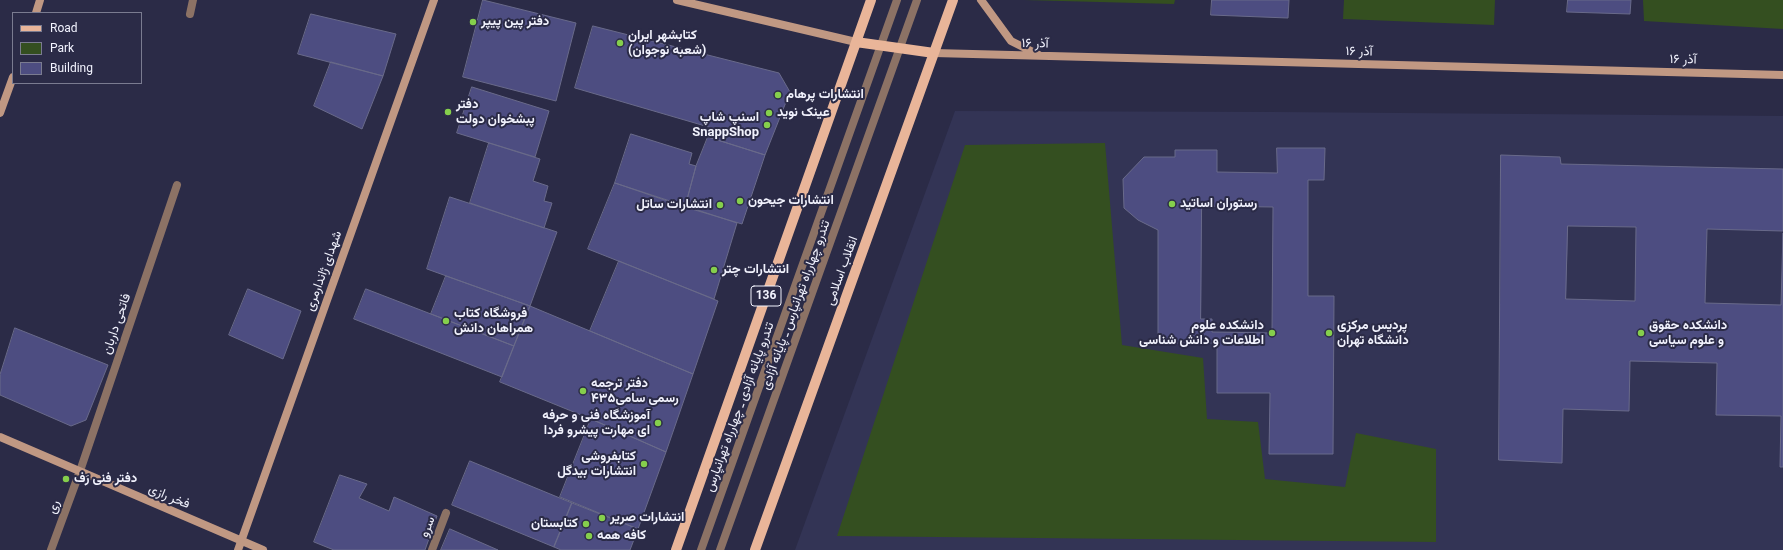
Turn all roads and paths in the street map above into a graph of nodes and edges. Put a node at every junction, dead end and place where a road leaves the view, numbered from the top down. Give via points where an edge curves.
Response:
1 (40, 0) edge
2 (193, 0) edge
3 (434, 0) edge
4 (677, 0) edge
5 (870, 0) edge
6 (897, 0) edge
7 (918, 0) edge
8 (953, 0) edge
9 (981, 0) edge
10 (36, 12) edge
11 (190, 14) dead end
12 (856, 42) junction
13 (881, 46) junction
14 (900, 49) junction
15 (934, 54) junction
16 (1042, 56) junction
17 (1783, 75) edge
18 (12, 80) edge
19 (0, 114) edge
20 (177, 185) dead end
21 (0, 437) edge
22 (80, 471) junction
23 (446, 513) dead end
24 (241, 541) junction
25 (51, 550) edge
26 (238, 550) edge
27 (263, 550) edge
28 (432, 550) edge
29 (676, 550) edge
30 (701, 550) edge
31 (720, 550) edge
32 (755, 550) edge

1 - 10 street
2 - 11 street
3 - 24 street, شهدای ژاندارمری
4 - 12 street
5 - 12 main road, 136
6 - 13 street, تندرو پایانه آزادی ـ چهارراه تهرانپارس
7 - 14 street, تندرو چهارراه تهرانپارس ـ پایانه آزادی
8 - 15 main road, انقلاب اسلامی
9 - 16 street via 1011,41
12 - 13 main road
12 - 29 main road, 136
13 - 14 main road
13 - 30 street, تندرو پایانه آزادی ـ چهارراه تهرانپارس
14 - 15 main road
14 - 31 street, تندرو چهارراه تهرانپارس ـ پایانه آزادی
15 - 16 street, ۱۶ آذر
15 - 32 main road, انقلاب اسلامی
16 - 17 street, ۱۶ آذر
18 - 19 street
20 - 22 street, فاتحی داربان
21 - 22 street, فخر رازی
22 - 24 street, فخر رازی
22 - 25 street, ری
23 - 28 street, سرو
24 - 26 street, شهدای ژاندارمری
24 - 27 street, فخر رازی

